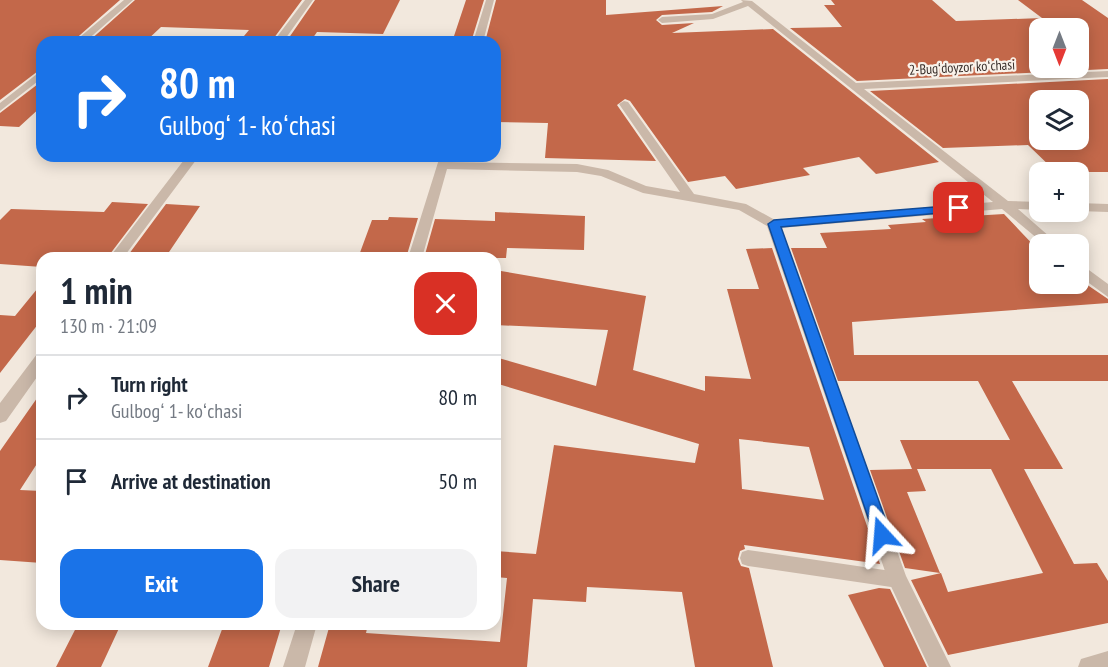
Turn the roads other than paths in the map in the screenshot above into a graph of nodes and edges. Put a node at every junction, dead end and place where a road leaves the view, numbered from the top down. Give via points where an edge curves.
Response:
1 (129, 0) edge
2 (309, 0) edge
3 (490, 0) edge
4 (747, 2) edge
5 (662, 20) dead end
6 (86, 36) edge
7 (282, 36) edge
8 (480, 36) edge
9 (1108, 74) edge
10 (36, 78) edge
11 (853, 86) junction
12 (624, 104) dead end
13 (0, 108) edge
14 (188, 162) edge
15 (443, 162) edge
16 (478, 162) edge
17 (688, 196) junction
18 (1005, 205) junction
19 (1029, 206) edge
20 (1089, 207) edge
21 (1108, 208) edge
22 (774, 224) junction
23 (1040, 234) edge
24 (121, 252) edge
25 (418, 252) edge
26 (1089, 276) edge
27 (1108, 292) edge
28 (36, 366) edge
29 (0, 416) edge
30 (748, 558) dead end
31 (898, 580) junction
32 (305, 630) edge
33 (1108, 662) edge
34 (294, 667) edge
35 (940, 667) edge
36 (1089, 667) edge

1 - 6 street
2 - 7 street
3 - 8 street
4 - 5 street via 713,16
4 - 11 street
9 - 11 street, 2-Bugʻdoyzor koʻchasi
10 - 13 street
11 - 18 street
12 - 17 street
14 - 24 street
15 - 25 street
16 - 17 street via 578,168 604,173 643,189
17 - 22 street via 742,207
18 - 19 street
18 - 22 street
18 - 23 street
20 - 21 street
22 - 31 street
26 - 27 street
28 - 29 street
30 - 31 lane
31 - 35 street
32 - 34 street
33 - 36 street

